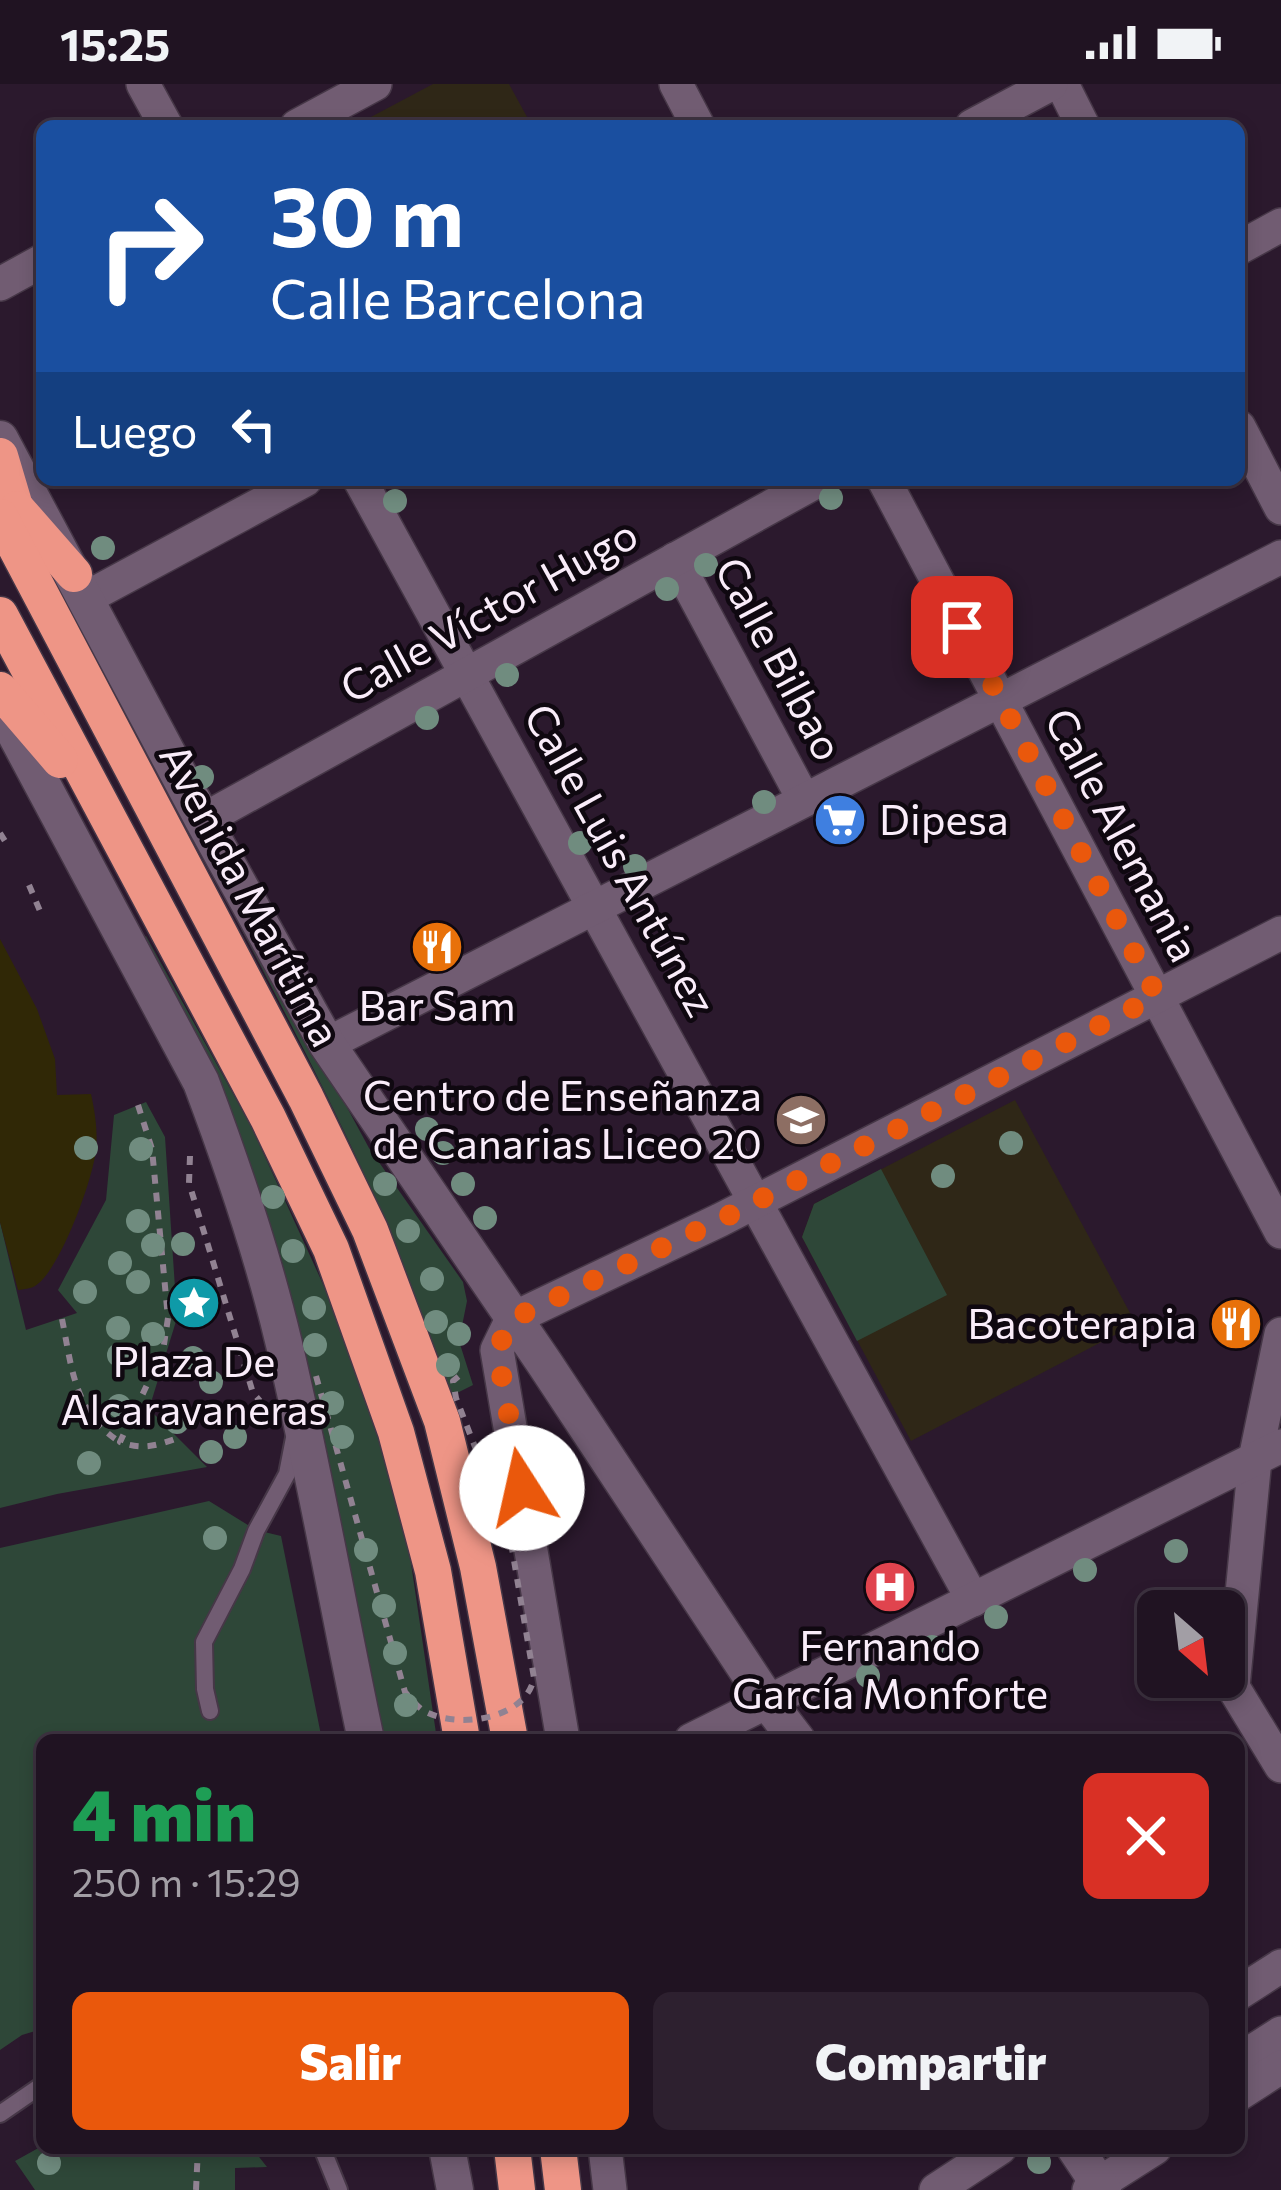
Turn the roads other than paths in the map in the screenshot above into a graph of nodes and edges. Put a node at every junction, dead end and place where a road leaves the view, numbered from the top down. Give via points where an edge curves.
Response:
1 (143, 84) edge
2 (375, 84) edge
3 (676, 84) edge
4 (1051, 84) edge
5 (1062, 84) edge
6 (163, 120) edge
7 (308, 120) edge
8 (695, 120) edge
9 (983, 120) edge
10 (1080, 120) edge
11 (1281, 225) edge
12 (1245, 245) edge
13 (36, 265) edge
14 (0, 284) edge
15 (0, 439) edge
16 (1245, 439) edge
17 (0, 456) edge
18 (292, 486) edge
19 (363, 486) edge
20 (808, 486) edge
21 (887, 486) edge
22 (5, 504) edge
23 (1281, 508) edge
24 (1281, 557) edge
25 (675, 560) junction
26 (80, 586) junction
27 (0, 615) edge
28 (467, 675) junction
29 (0, 690) edge
30 (1000, 700) junction
31 (0, 705) edge
32 (804, 800) junction
33 (105, 814) junction
34 (202, 820) junction
35 (594, 908) junction
36 (1281, 933) edge
37 (1157, 996) junction
38 (327, 1044) junction
39 (755, 1202) junction
40 (1281, 1232) edge
41 (512, 1319) junction
42 (1281, 1334) edge
43 (298, 1413) junction
44 (1268, 1452) edge
45 (973, 1600) junction
46 (768, 1702) junction
47 (210, 1711) dead end
48 (365, 1734) edge
49 (461, 1734) edge
50 (509, 1734) edge
51 (563, 1734) edge
52 (703, 1734) edge
53 (792, 1734) edge
54 (1281, 1766) edge
55 (1281, 1966) edge
56 (1245, 1989) edge
57 (1281, 2032) edge
58 (1245, 2056) edge
59 (1281, 2067) edge
60 (36, 2089) edge
61 (1245, 2090) edge
62 (0, 2114) edge
63 (324, 2154) edge
64 (448, 2154) edge
65 (513, 2154) edge
66 (559, 2154) edge
67 (606, 2154) edge
68 (991, 2154) edge
69 (1137, 2154) edge
70 (1092, 2170) edge
71 (339, 2190) edge
72 (454, 2190) edge
73 (517, 2190) edge
74 (563, 2190) edge
75 (610, 2190) edge
76 (936, 2190) edge

1 - 6 street
2 - 7 street
3 - 8 street
4 - 9 street
5 - 10 street
11 - 12 street
13 - 14 street
15 - 26 street
16 - 23 street
17 - 22 highway
18 - 26 street
19 - 28 street, Calle Luis Antúnez
20 - 25 street, Calle Víctor Hugo
21 - 30 street, Calle Alemania
22 - 26 highway
22 - 50 highway, Avenida Marítima via 40,592 370,1230 442,1421
24 - 30 street
25 - 28 street, Calle Víctor Hugo
25 - 32 street, Calle Bilbao
26 - 34 street
27 - 33 highway
28 - 34 street, Calle Víctor Hugo
28 - 35 street, Calle Luis Antúnez
29 - 33 highway
30 - 32 street
30 - 37 street, Calle Alemania
31 - 43 street via 201,1082 243,1201
32 - 35 street
33 - 49 highway via 331,1249 403,1455
34 - 38 street
35 - 38 street
35 - 39 street, Calle Luis Antúnez
36 - 37 street
37 - 39 street
37 - 40 street, Calle Alemania
38 - 41 street
39 - 41 street
39 - 45 street, Calle Luis Antúnez
41 - 46 street
41 - 51 street via 497,1350
42 - 44 street
43 - 47 lane via 287,1474 204,1642
43 - 48 street
44 - 45 street
44 - 54 street via 1232,1687
45 - 46 street
46 - 52 street
46 - 53 street
55 - 56 street
57 - 58 street
59 - 61 street
60 - 62 lane
63 - 71 lane
64 - 72 street
65 - 73 highway
66 - 74 highway
67 - 75 street
68 - 76 street
69 - 70 street

